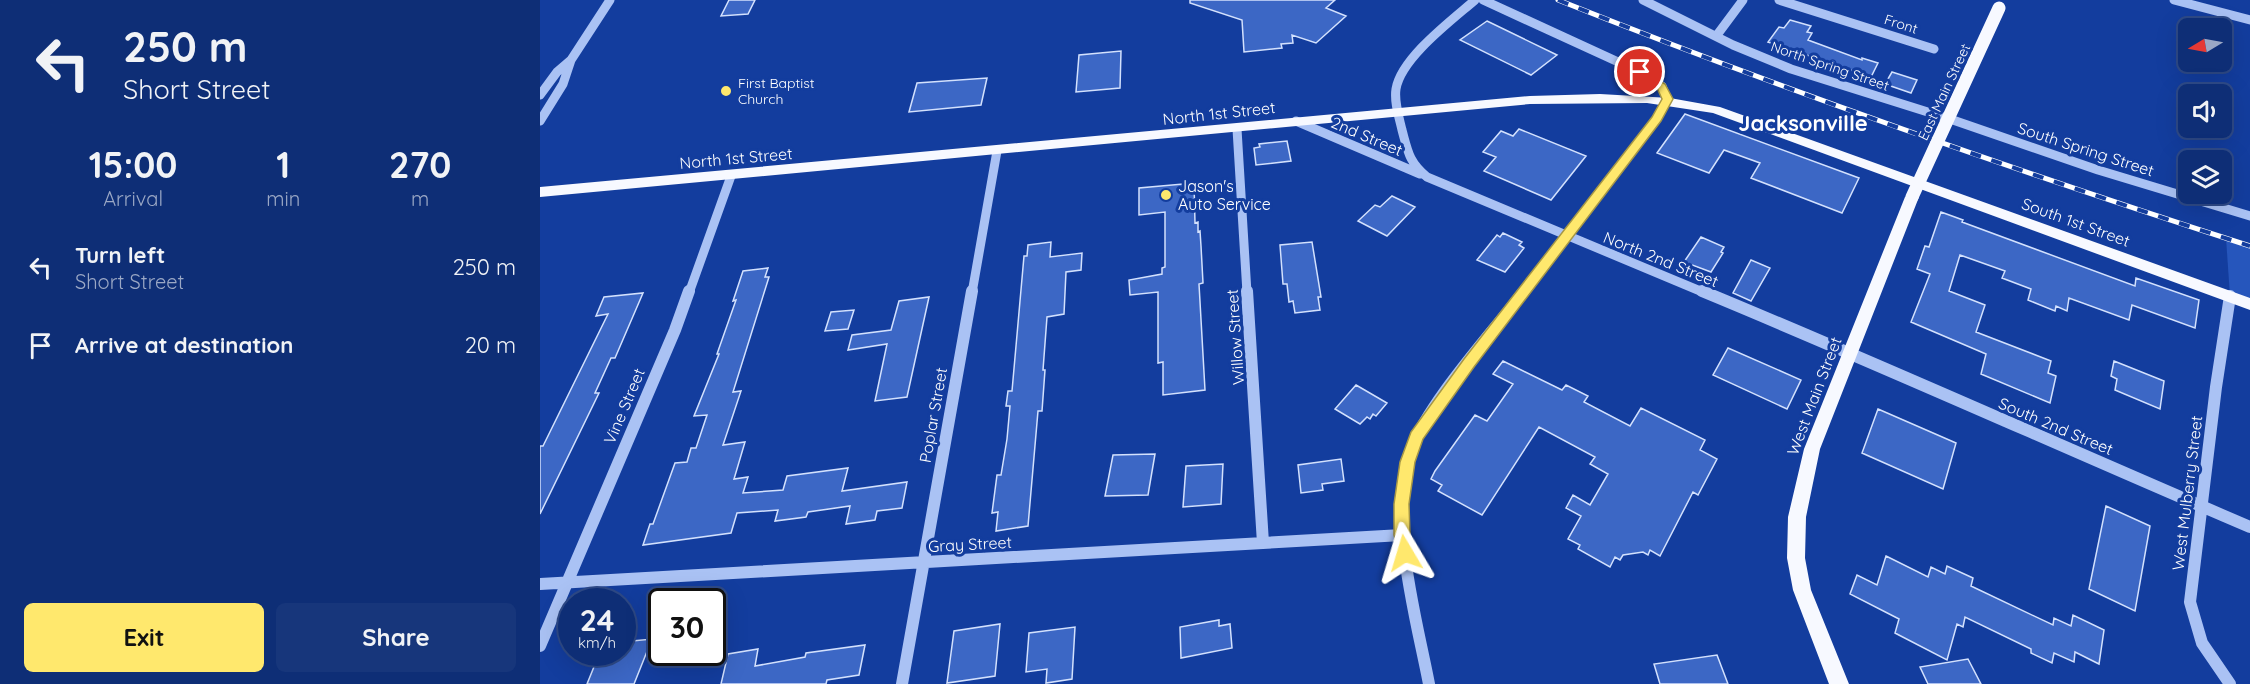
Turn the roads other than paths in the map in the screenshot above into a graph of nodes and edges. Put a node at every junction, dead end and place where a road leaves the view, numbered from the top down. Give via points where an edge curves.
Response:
1 (610, 0) edge
2 (1475, 0) edge
3 (1483, 0) edge
4 (1643, 0) edge
5 (1743, 0) edge
6 (1779, 0) edge
7 (2174, 0) edge
8 (2001, 4) edge
9 (2250, 20) edge
10 (1717, 35) junction
11 (1934, 49) dead end
12 (571, 60) junction
13 (540, 95) edge
14 (1667, 99) junction
15 (1399, 114) junction
16 (540, 121) edge
17 (1296, 121) junction
18 (1236, 129) junction
19 (1982, 131) joint
20 (997, 151) junction
21 (1891, 174) joint
22 (730, 176) junction
23 (1427, 177) junction
24 (540, 192) edge
25 (1912, 197) joint
26 (2250, 216) edge
27 (1566, 236) junction
28 (2230, 296) junction
29 (2250, 304) edge
30 (1851, 353) junction
31 (2203, 506) junction
32 (2250, 527) edge
33 (1402, 535) junction
34 (1263, 543) junction
35 (923, 564) junction
36 (567, 583) junction
37 (540, 584) edge
38 (540, 646) edge
39 (902, 684) edge
40 (1429, 684) edge
41 (1839, 684) edge
42 (2230, 684) edge

1 - 12 street
2 - 15 street, North 2nd Street via 1402,74 1396,89
3 - 14 street via 1640,72 1662,86
4 - 10 street, North Spring Street
5 - 10 street
6 - 11 street, Front
7 - 9 street
8 - 25 main road, East Main Street, bridge
10 - 19 street, North Spring Street via 1791,69
12 - 13 street
12 - 16 street via 566,78
14 - 15 main road, North 1st Street via 1530,100
14 - 21 main road, North 1st Street via 1716,110
14 - 27 street via 1657,118
15 - 17 main road, North 1st Street
15 - 23 street, North 2nd Street via 1409,157
17 - 18 main road, North 1st Street
17 - 23 street, 2nd Street
18 - 20 main road, North 1st Street
18 - 34 street, Willow Street
19 - 26 street, South Spring Street
20 - 22 main road, North 1st Street
20 - 35 street, Poplar Street
21 - 28 main road, South 1st Street
22 - 24 main road, North 1st Street
22 - 36 street, Vine Street via 675,330
23 - 27 street, North 2nd Street
25 - 30 main road, West Main Street
27 - 30 street, North 2nd Street
27 - 33 street via 1417,436 1407,462 1401,504
28 - 29 main road, South 1st Street
28 - 31 street, West Mulberry Street
30 - 31 street, South 2nd Street
30 - 41 main road, West Main Street via 1808,460 1797,529 1796,558 1802,590
31 - 32 street, South 2nd Street
31 - 42 street, West Mulberry Street via 2190,602 2202,643
33 - 34 street, Gray Street
33 - 40 street
34 - 35 street, Gray Street
35 - 36 street, Gray Street
35 - 39 street, Poplar Street
36 - 37 street, Gray Street
36 - 38 street, Vine Street

